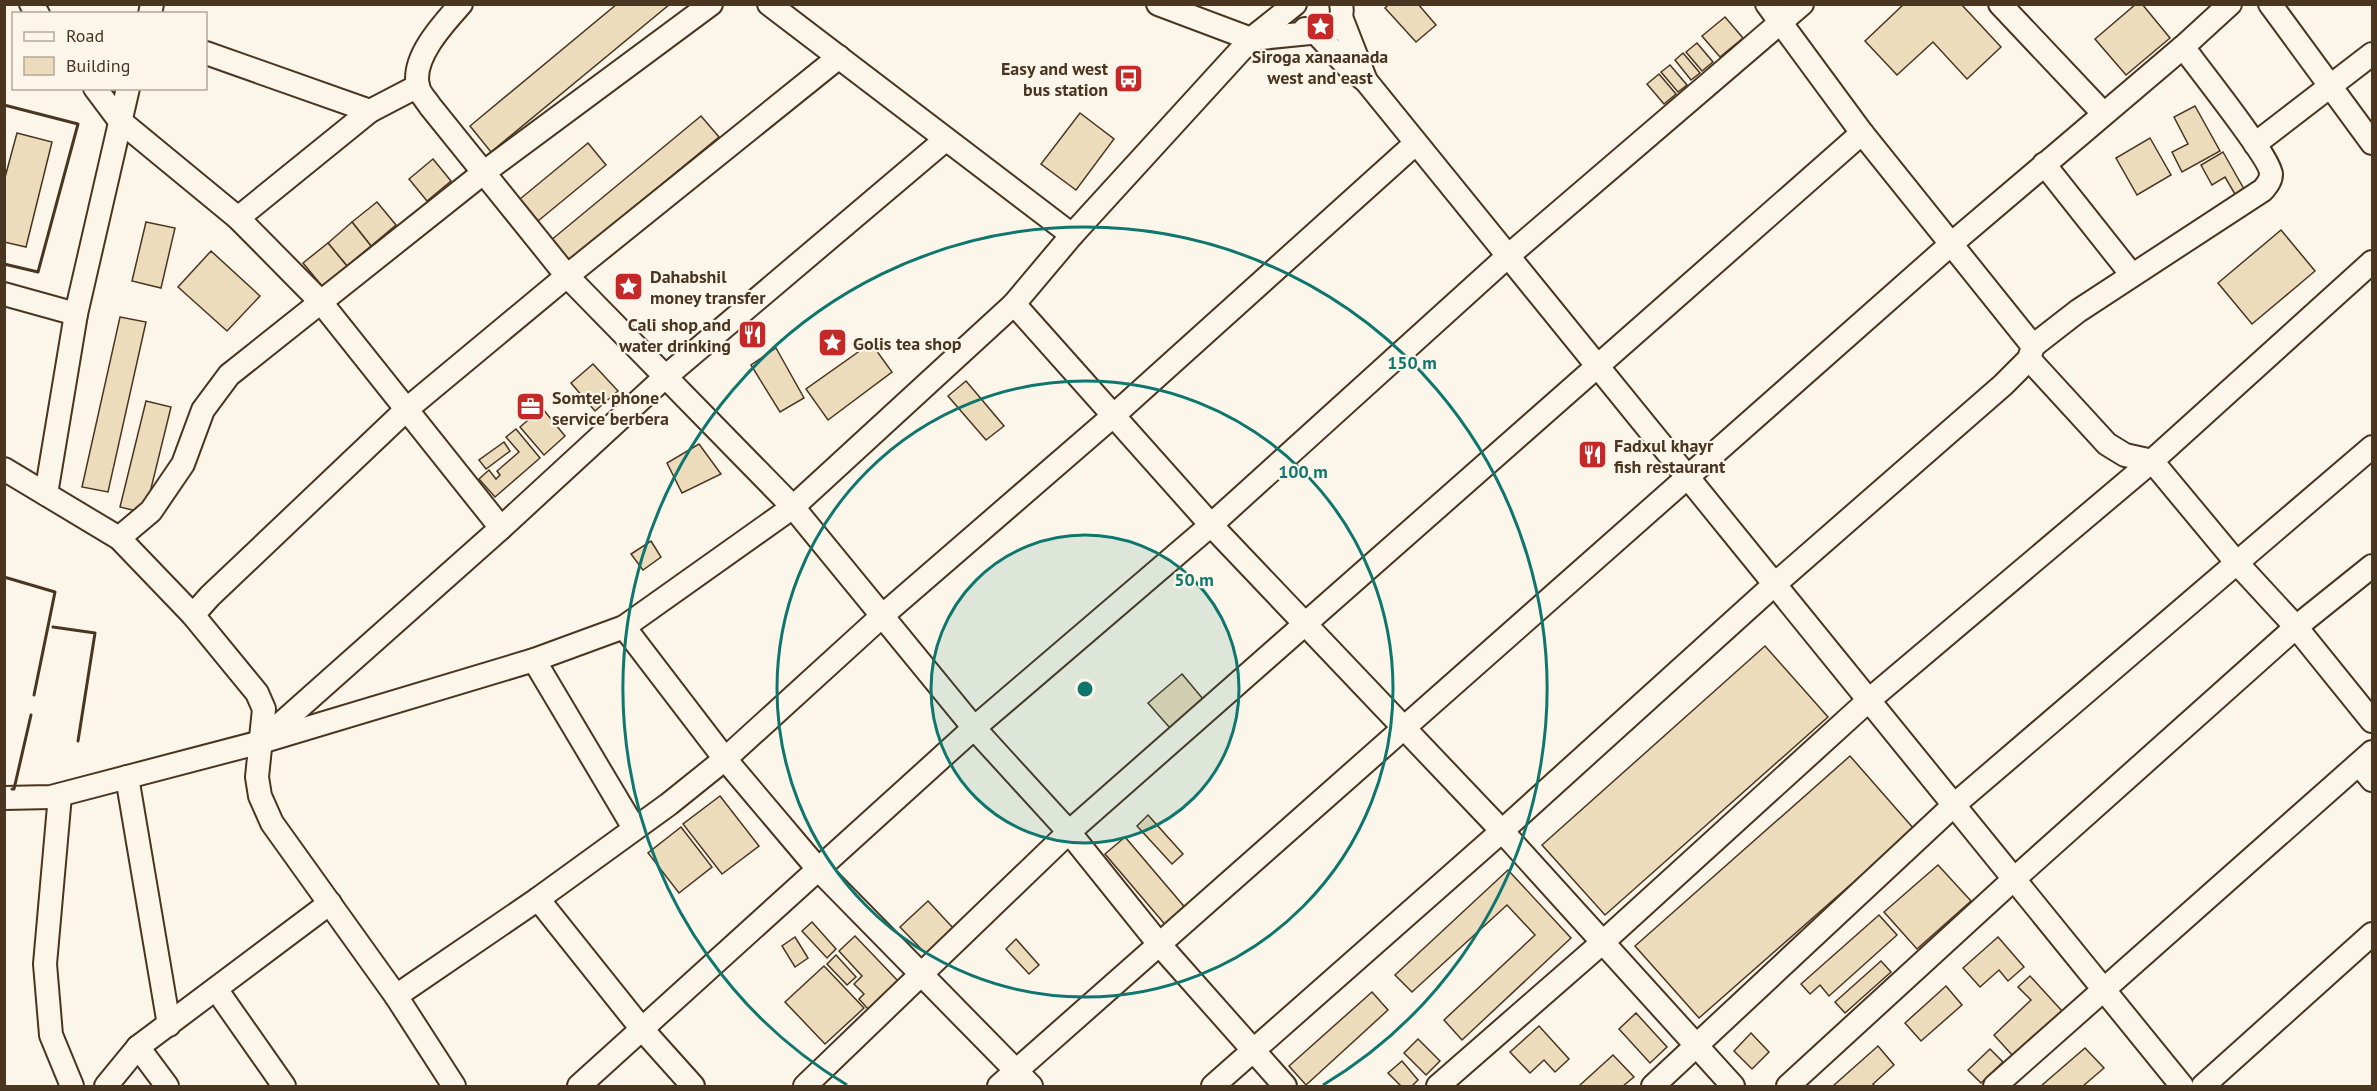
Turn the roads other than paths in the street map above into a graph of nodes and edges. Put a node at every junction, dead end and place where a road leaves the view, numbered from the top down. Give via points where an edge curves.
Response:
1 (461, 4) edge
2 (711, 4) edge
3 (769, 4) edge
4 (1158, 4) edge
5 (1297, 4) edge
6 (1767, 4) edge
7 (1802, 4) edge
8 (2000, 4) edge
9 (2230, 4) edge
10 (2270, 4) edge
11 (1341, 11) edge
12 (1780, 24) junction
13 (1314, 33) junction
14 (1251, 39) junction
15 (2183, 47) junction
16 (207, 53) edge
17 (2373, 54) edge
18 (839, 57) junction
19 (1366, 81) junction
20 (418, 86) junction
21 (2331, 87) junction
22 (96, 90) edge
23 (127, 90) edge
24 (370, 111) junction
25 (2103, 114) junction
26 (119, 120) junction
27 (1862, 133) junction
28 (945, 140) junction
29 (2373, 142) edge
30 (1416, 143) junction
31 (2255, 144) junction
32 (2044, 164) junction
33 (483, 173) junction
34 (238, 218) junction
35 (1072, 235) junction
36 (1950, 245) junction
37 (1508, 256) junction
38 (2373, 262) edge
39 (567, 276) junction
40 (2132, 276) junction
41 (4, 294) edge
42 (320, 301) junction
43 (1014, 304) junction
44 (76, 314) junction
45 (2031, 352) junction
46 (1599, 367) junction
47 (664, 378) junction
48 (407, 410) junction
49 (1113, 416) junction
50 (2373, 447) edge
51 (2152, 461) junction
52 (4, 469) edge
53 (1688, 478) junction
54 (46, 494) junction
55 (793, 507) junction
56 (1210, 525) junction
57 (501, 528) junction
58 (119, 538) junction
59 (2236, 562) junction
60 (2373, 566) edge
61 (1775, 584) junction
62 (194, 615) junction
63 (882, 616) junction
64 (1303, 625) junction
65 (624, 627) junction
66 (2296, 627) junction
67 (534, 660) junction
68 (1869, 700) junction
69 (2373, 721) edge
70 (974, 728) junction
71 (1404, 730) junction
72 (261, 742) junction
73 (725, 759) junction
74 (2368, 765) edge
75 (127, 777) junction
76 (60, 795) junction
77 (4, 798) edge
78 (1954, 805) junction
79 (634, 828) junction
80 (1502, 831) junction
81 (1069, 832) junction
82 (818, 869) junction
83 (2014, 879) junction
84 (538, 899) junction
85 (330, 903) junction
86 (2373, 934) edge
87 (1603, 942) junction
88 (1159, 944) junction
89 (921, 973) junction
90 (216, 988) junction
91 (2104, 990) junction
92 (396, 996) junction
93 (169, 1025) junction
94 (641, 1028) junction
95 (138, 1047) junction
96 (1696, 1048) junction
97 (1253, 1050) junction
98 (1024, 1079) edge
99 (72, 1086) edge
100 (106, 1086) edge
101 (166, 1086) edge
102 (284, 1086) edge
103 (454, 1086) edge
104 (579, 1086) edge
105 (693, 1086) edge
106 (805, 1086) edge
107 (999, 1086) edge
108 (1213, 1086) edge
109 (1286, 1086) edge
110 (1438, 1086) edge
111 (1653, 1086) edge
112 (1733, 1086) edge
113 (1788, 1086) edge
114 (1995, 1086) edge
115 (2182, 1086) edge
116 (2203, 1086) edge

1 - 20 street via 424,53
2 - 33 street
3 - 18 street
4 - 14 street
5 - 13 street via 1299,23
5 - 14 street
6 - 12 street
7 - 12 street
8 - 25 street
9 - 15 street
10 - 21 street
11 - 13 street via 1339,23 1330,32
11 - 19 street
12 - 27 street
12 - 37 street
13 - 14 street
13 - 19 street
14 - 35 street
15 - 25 street
15 - 31 street
16 - 24 street
17 - 21 street
18 - 28 street
18 - 39 street
19 - 30 street
20 - 24 street
20 - 33 street
21 - 29 street
21 - 31 street
22 - 26 street
23 - 26 street
24 - 34 street
25 - 32 street
26 - 34 street
26 - 44 street
27 - 36 street
27 - 46 street
28 - 35 street
28 - 47 street
30 - 37 street
30 - 49 street
31 - 40 street via 2271,172 2263,190
32 - 36 street
32 - 40 street
33 - 39 street
33 - 42 street
34 - 42 street
35 - 43 street
36 - 45 street
36 - 53 street
37 - 46 street
37 - 56 street
38 - 51 street
39 - 47 street
39 - 48 street
40 - 45 street via 2078,311
41 - 44 street
42 - 48 street
42 - 58 street via 229,375 203,410 183,464 151,511
43 - 49 street
43 - 55 street
44 - 54 street
45 - 51 street via 2107,444
45 - 61 street via 2003,385
46 - 53 street
46 - 64 street
47 - 55 street
47 - 57 street
48 - 57 street
48 - 62 street
49 - 56 street
49 - 63 street
50 - 59 street
51 - 59 street
51 - 68 street
52 - 54 street
53 - 61 street
53 - 71 street
54 - 58 street
55 - 63 street
55 - 65 street
56 - 64 street
56 - 70 street
57 - 72 street
58 - 62 street
59 - 66 street
59 - 78 street
60 - 66 street
61 - 68 street
61 - 80 street
62 - 72 street via 257,693 264,709
63 - 70 street
63 - 73 street
64 - 71 street
64 - 81 street
65 - 67 street
65 - 73 street
66 - 69 street
66 - 83 street
67 - 72 street
67 - 79 street
68 - 78 street
68 - 87 street
70 - 81 street
70 - 82 street
71 - 80 street
71 - 88 street
72 - 75 street
72 - 85 street via 257,777 260,796 272,823
73 - 79 street
73 - 82 street
74 - 91 street
75 - 76 street
75 - 93 street
76 - 77 street
76 - 99 street via 45,964 51,1035
78 - 83 street
78 - 96 street
79 - 84 street
80 - 87 street
80 - 97 street
81 - 88 street
81 - 89 street
82 - 89 street
82 - 94 street
83 - 91 street
83 - 113 street
84 - 92 street
84 - 94 street
85 - 90 street
85 - 92 street
86 - 116 street
87 - 96 street
87 - 110 street
88 - 97 street
88 - 98 street
89 - 98 street
89 - 106 street
90 - 93 street
90 - 102 street
91 - 114 street
91 - 115 street
92 - 103 street
93 - 95 street
94 - 104 street
94 - 105 street
95 - 100 street
95 - 101 street
96 - 111 street
96 - 112 street
97 - 108 street
97 - 109 street
98 - 107 street

